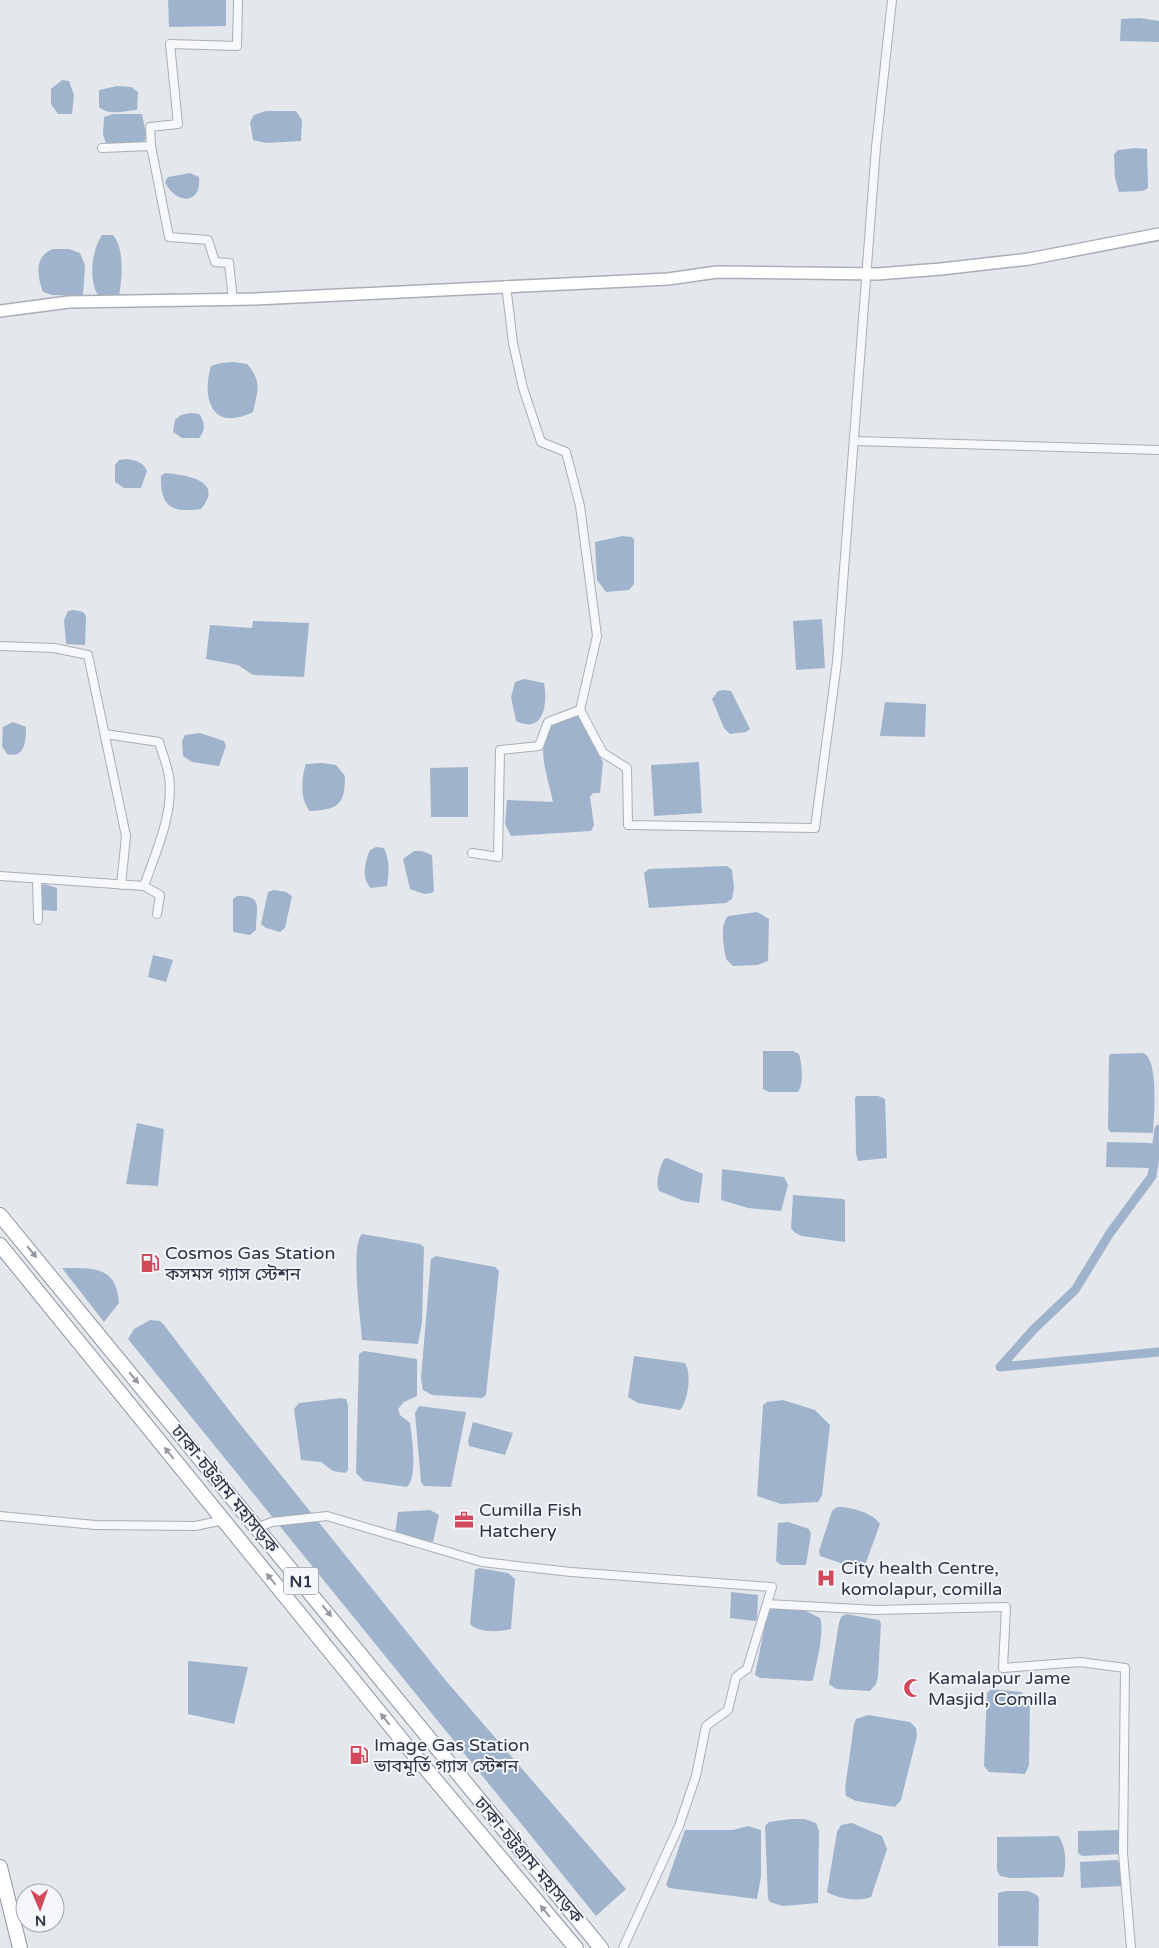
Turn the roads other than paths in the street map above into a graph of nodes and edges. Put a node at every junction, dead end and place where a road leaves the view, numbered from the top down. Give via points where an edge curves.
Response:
1 (238, 0) edge
2 (892, 0) edge
3 (151, 146) junction
4 (102, 148) dead end
5 (1159, 234) edge
6 (866, 274) junction
7 (506, 285) junction
8 (233, 300) junction
9 (0, 311) edge
10 (854, 441) junction
11 (1159, 450) edge
12 (0, 646) edge
13 (580, 710) junction
14 (105, 734) junction
15 (472, 853) dead end
16 (0, 876) edge
17 (36, 879) junction
18 (121, 885) junction
19 (144, 886) junction
20 (157, 914) dead end
21 (38, 920) dead end
22 (0, 1215) edge
23 (0, 1245) edge
24 (0, 1516) edge
25 (224, 1520) junction
26 (256, 1528) junction
27 (767, 1604) junction
28 (0, 1867) edge
29 (20, 1948) edge
30 (576, 1948) edge
31 (602, 1948) edge
32 (622, 1948) edge
33 (1131, 1948) edge

1 - 3 street via 237,46 170,44 178,124 150,127
2 - 6 street
3 - 4 street
3 - 8 street via 169,237 208,240 215,262 230,263
5 - 6 main road via 1029,259
6 - 7 main road via 718,272 668,279
6 - 10 street
7 - 8 main road
7 - 13 street via 513,343 541,442 566,452 580,506 597,636
8 - 9 main road via 69,302
10 - 11 street
10 - 13 street via 837,662 815,828 628,825 627,768 603,753
12 - 14 street via 54,648 88,655
13 - 15 street via 548,722 538,746 500,750 498,857
14 - 18 street via 126,836
14 - 19 street via 159,742 167,766 169,806 160,845
16 - 17 street
17 - 18 street
17 - 21 street
18 - 19 street
19 - 20 street via 160,895
22 -> 26 highway, ঢাকা-চট্টগ্রাম মহাসড়ক / N1
25 -> 23 highway, ঢাকা-চট্টগ্রাম মহাসড়ক / N1
24 - 25 street via 94,1525 195,1526
30 -> 25 highway, ঢাকা-চট্টগ্রাম মহাসড়ক / N1
26 - 27 street via 272,1522 327,1516 482,1562 772,1587
26 -> 31 highway, ঢাকা-চট্টগ্রাম মহাসড়ক / N1
27 - 32 street via 746,1670 736,1677 728,1710 706,1726 696,1776 679,1826
27 - 33 street via 876,1610 1006,1607 1003,1668 1080,1662 1125,1668 1123,1853
28 - 29 highway

